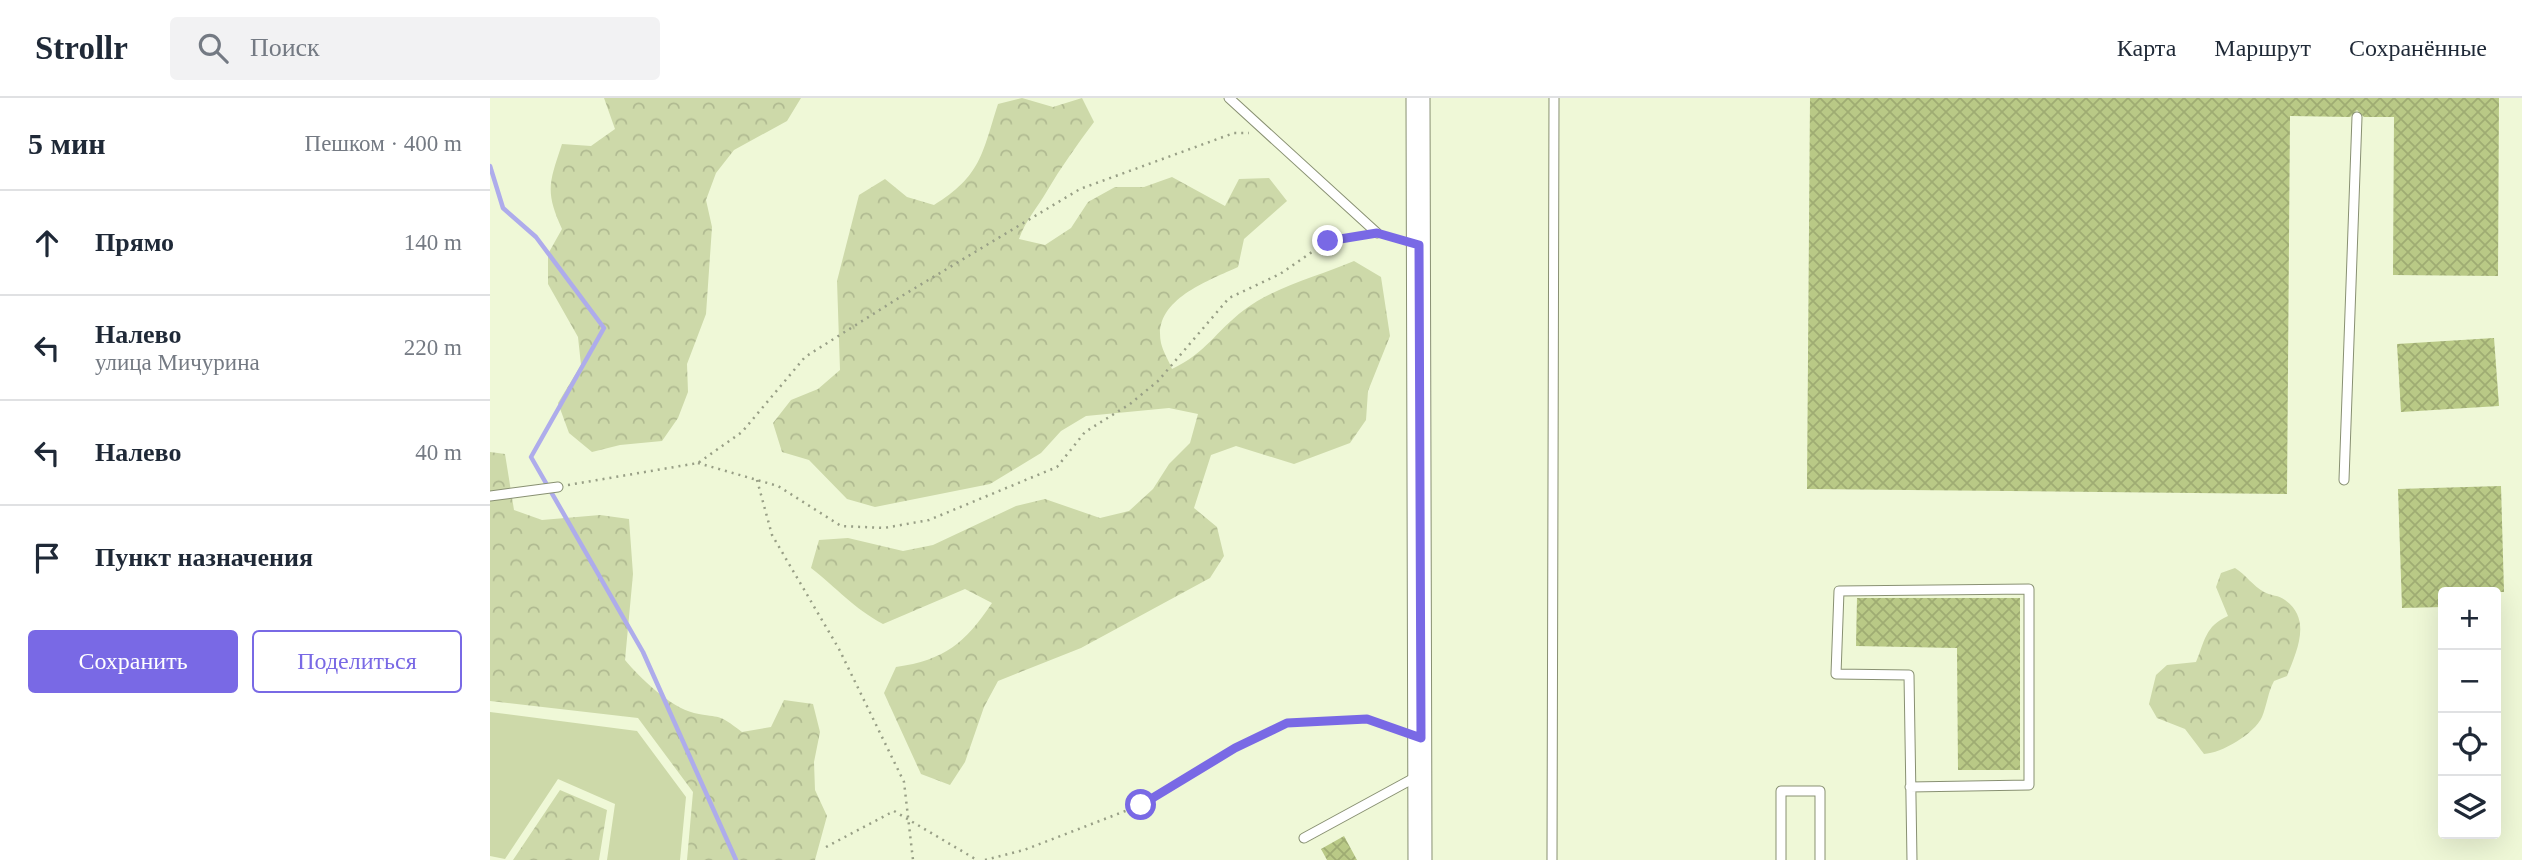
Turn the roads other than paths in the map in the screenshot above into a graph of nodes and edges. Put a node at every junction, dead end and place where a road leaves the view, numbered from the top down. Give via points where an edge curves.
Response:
1 (1228, 98) edge
2 (1418, 98) edge
3 (1553, 98) edge
4 (2357, 117) dead end
5 (1377, 233) road end
6 (2344, 480) dead end
7 (558, 487) road end
8 (490, 496) edge
9 (1421, 775) junction
10 (1910, 787) junction
11 (1304, 838) dead end
12 (1416, 854) edge
13 (1552, 860) edge
14 (1781, 860) edge
15 (1820, 860) edge
16 (1912, 860) edge

1 - 5 lane
2 - 9 main road
3 - 13 lane
4 - 6 lane
7 - 8 lane
9 - 11 lane
9 - 12 main road
10 - 10 lane via 2029,785 2029,589 1839,591 1836,674 1909,676
10 - 16 lane
14 - 15 lane via 1781,792 1820,791

